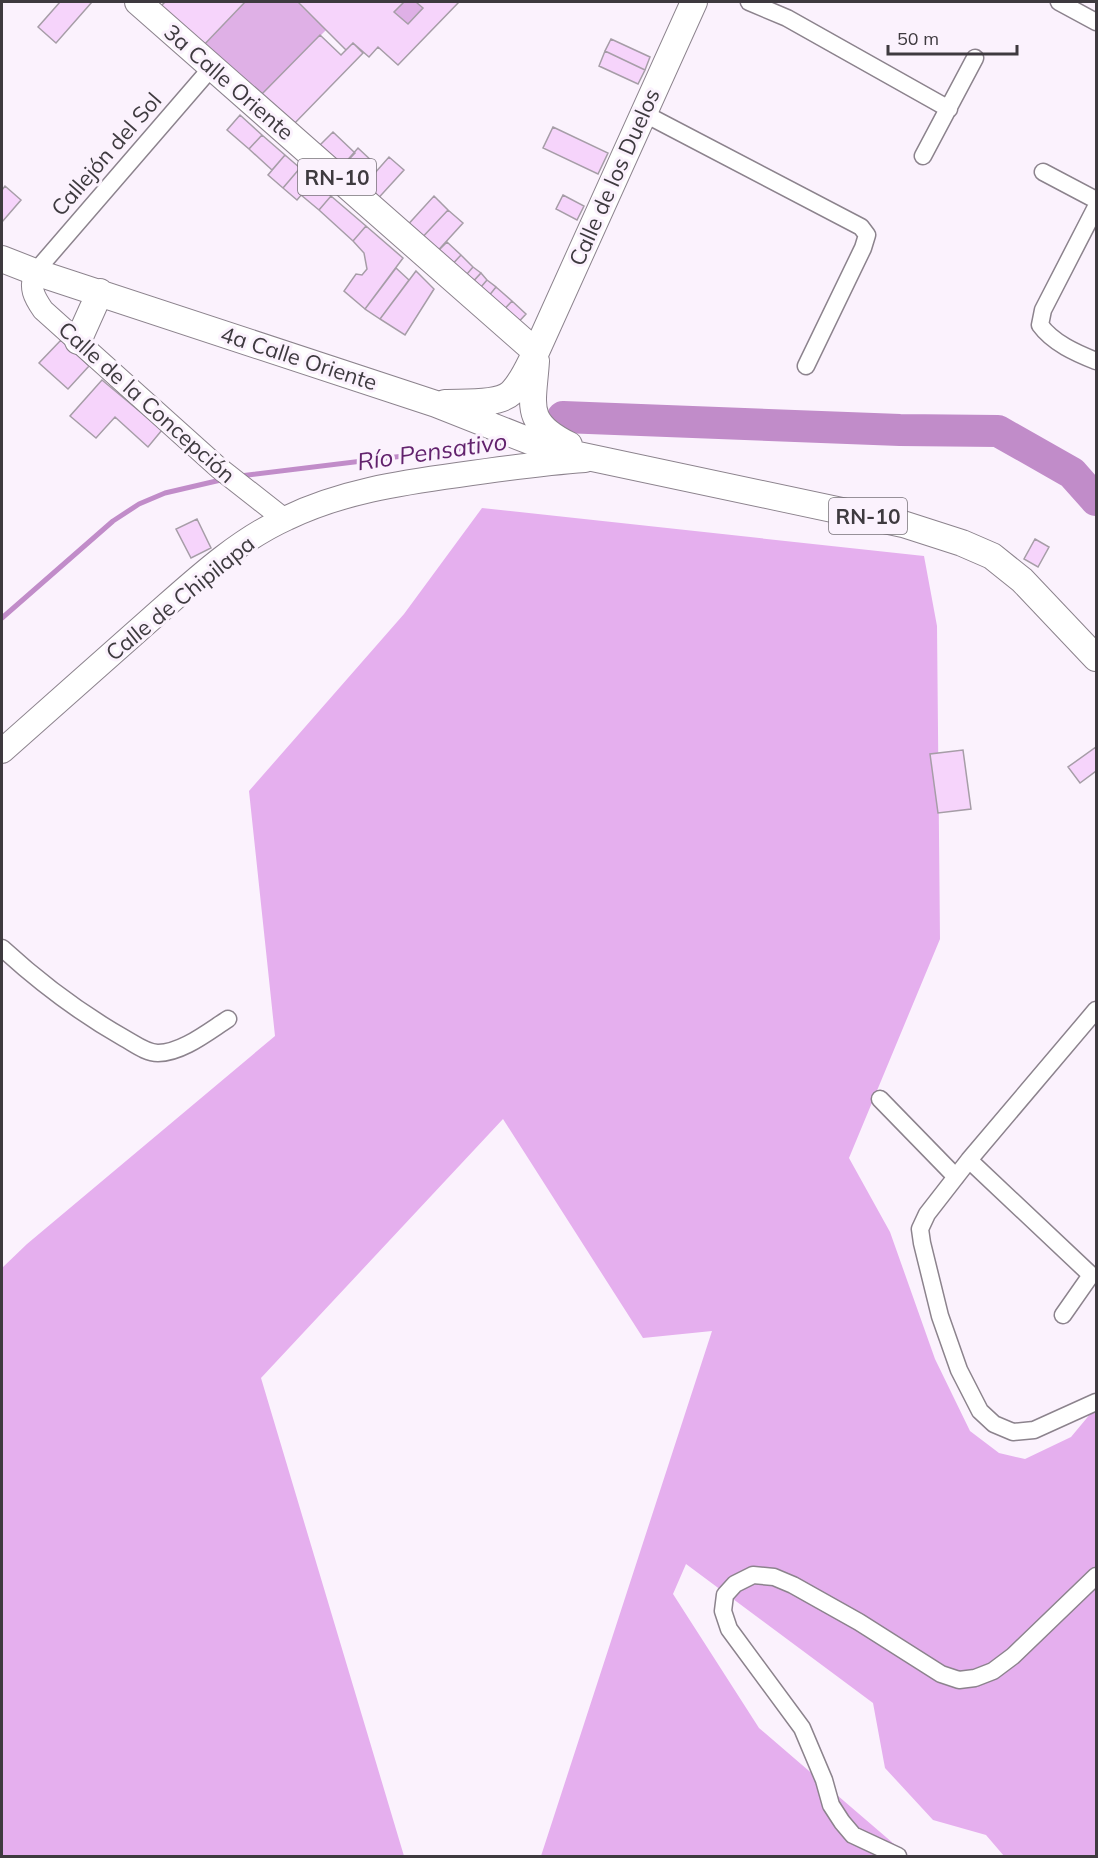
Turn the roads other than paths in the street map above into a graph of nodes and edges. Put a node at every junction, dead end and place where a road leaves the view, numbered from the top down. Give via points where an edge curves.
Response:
1 (138, 2) edge
2 (694, 2) edge
3 (749, 2) edge
4 (1059, 2) edge
5 (1081, 14) junction
6 (1096, 22) edge
7 (1096, 33) edge
8 (975, 58) dead end
9 (212, 67) junction
10 (949, 109) junction
11 (643, 113) junction
12 (923, 156) dead end
13 (1043, 172) dead end
14 (1096, 200) edge
15 (1096, 207) edge
16 (2, 259) edge
17 (35, 272) junction
18 (100, 292) junction
19 (78, 341) junction
20 (536, 352) junction
21 (1096, 360) edge
22 (807, 366) dead end
23 (436, 404) junction
24 (530, 431) junction
25 (596, 459) junction
26 (284, 519) junction
27 (1096, 658) edge
28 (2, 751) edge
29 (2, 948) edge
30 (1096, 1010) edge
31 (228, 1018) dead end
32 (880, 1099) dead end
33 (969, 1160) junction
34 (956, 1177) junction
35 (1094, 1272) edge
36 (1063, 1314) dead end
37 (1096, 1402) edge
38 (1096, 1576) edge
39 (898, 1857) edge

1 - 9 main road, 3a Calle Oriente / RN-10
2 - 11 main road, Calle de los Duelos
3 - 10 street via 787,18
4 - 5 street
5 - 6 street
5 - 7 street
8 - 10 street
9 - 17 street, Callejón del Sol
9 - 20 main road, 3a Calle Oriente / RN-10
10 - 12 street
11 - 20 main road, Calle de los Duelos
11 - 22 street via 861,227 867,235
13 - 14 street
15 - 21 street via 1043,310 1040,326 1047,335
16 - 17 main road, 4a Calle Oriente / RN-10
17 - 18 main road, 4a Calle Oriente / RN-10
17 - 19 street, Calle de la Concepción via 31,282 36,301
18 - 19 main road
18 - 23 main road, 4a Calle Oriente / RN-10
19 - 26 street, Calle de la Concepción via 219,468
20 - 23 main road, Calle de los Duelos via 518,386 500,400
20 - 24 main road, Calle de los Duelos
23 - 24 main road, 4a Calle Oriente / RN-10
24 - 25 main road, RN-10
25 - 26 main road, Calle de Chipilapa / RN-10 via 364,490
25 - 27 main road, RN-10 via 903,524 962,543 992,556 1022,580
26 - 28 main road, Calle de Chipilapa / RN-10 via 231,552 187,587
29 - 31 street via 93,1021 145,1050 167,1052 193,1042
30 - 33 street
32 - 34 street
33 - 34 street
33 - 35 street
34 - 37 street via 927,1214 920,1229 921,1243 940,1316 959,1370 980,1411 994,1424 1013,1432 1034,1430
35 - 36 street
38 - 39 street via 993,1671 959,1680 941,1674 860,1622 774,1577 753,1575 735,1584 725,1595 723,1611 729,1629 802,1728 831,1805 842,1822 853,1835

